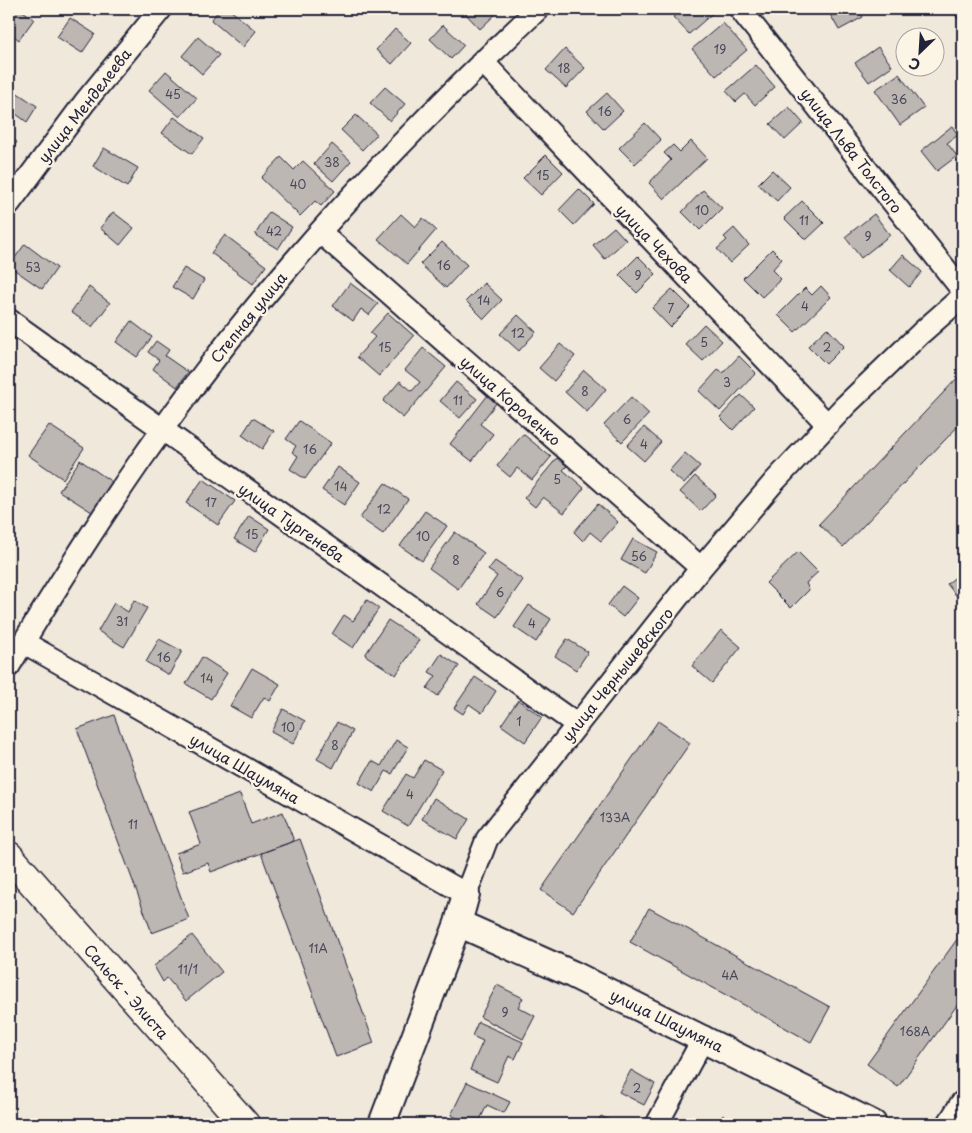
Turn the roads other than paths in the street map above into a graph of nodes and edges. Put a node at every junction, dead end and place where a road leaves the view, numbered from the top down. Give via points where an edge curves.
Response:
1 (161, 9) edge
2 (538, 9) edge
3 (740, 9) edge
4 (482, 61) junction
5 (9, 204) edge
6 (320, 232) junction
7 (963, 292) edge
8 (963, 296) edge
9 (9, 320) edge
10 (828, 424) junction
11 (162, 430) junction
12 (701, 568) junction
13 (23, 642) junction
14 (9, 666) edge
15 (576, 724) junction
16 (9, 856) edge
17 (466, 894) junction
18 (458, 923) junction
19 (704, 1037) junction
20 (963, 1105) edge
21 (245, 1124) edge
22 (382, 1124) edge
23 (657, 1124) edge
24 (873, 1124) edge
25 (951, 1124) edge

1 - 5 street, улица Менделеева via 85,102
2 - 4 street, Степная улица
3 - 7 street, улица Льва Толстого
4 - 6 street, Степная улица via 371,174
4 - 10 street, улица Чехова
6 - 11 street, Степная улица via 210,364
6 - 12 street, улица Короленко
8 - 10 street, улица Чернышевского
9 - 11 street, улица Тургенева
10 - 12 street, улица Чернышевского
11 - 13 street, Степная улица via 67,569
11 - 15 street, улица Тургенева
12 - 15 street, улица Чернышевского
13 - 14 street, Степная улица
13 - 17 street, улица Шаумяна
15 - 17 street, улица Чернышевского via 487,839
16 - 21 main road, Сальск - Элиста
17 - 18 street, улица Чернышевского
18 - 19 street, улица Шаумяна
18 - 22 street, улица Чернышевского
19 - 23 street
19 - 24 street, улица Шаумяна
20 - 25 street

